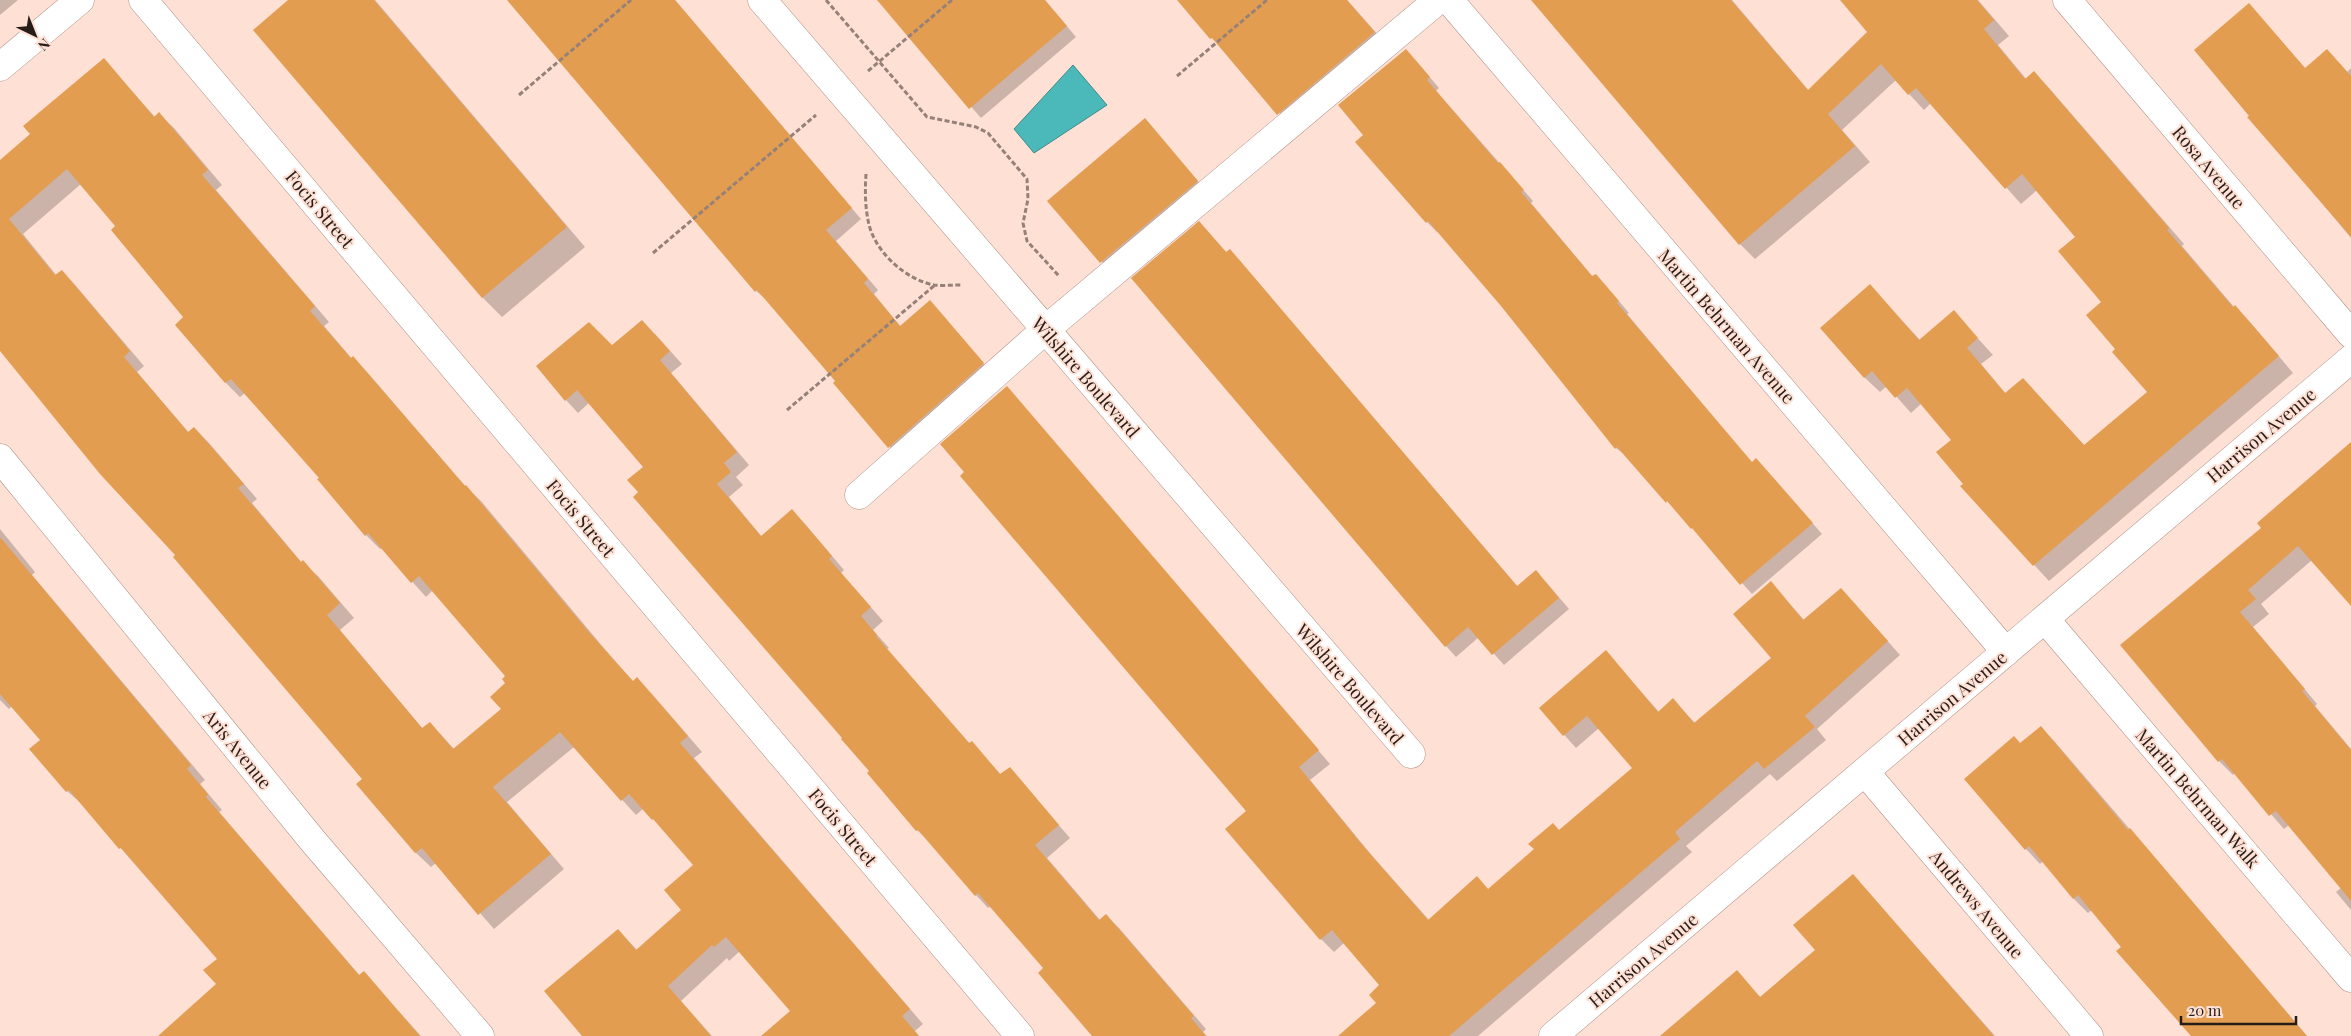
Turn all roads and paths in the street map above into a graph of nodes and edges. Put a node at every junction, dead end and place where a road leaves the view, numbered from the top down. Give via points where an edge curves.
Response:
1 (80, 0) edge
2 (143, 0) edge
3 (631, 0) edge
4 (762, 0) edge
5 (826, 0) edge
6 (952, 0) edge
7 (1267, 0) edge
8 (1438, 0) edge
9 (1449, 0) edge
10 (2067, 0) edge
11 (879, 61) junction
12 (0, 67) edge
13 (1177, 76) dead end
14 (842, 93) junction
15 (519, 95) dead end
16 (866, 165) dead end
17 (653, 253) dead end
18 (935, 285) junction
19 (967, 286) dead end
20 (1081, 300) junction
21 (1046, 330) junction
22 (2351, 334) edge
23 (2351, 359) edge
24 (786, 410) dead end
25 (0, 458) edge
26 (859, 494) dead end
27 (2045, 619) junction
28 (2006, 652) junction
29 (1411, 754) dead end
30 (1864, 772) junction
31 (2351, 978) edge
32 (480, 1036) edge
33 (1020, 1036) edge
34 (1555, 1036) edge
35 (2089, 1036) edge

1 - 12 street
2 - 33 street, Focis Street
3 - 15 path
4 - 14 street, Wilshire Boulevard
5 - 11 path
6 - 11 path
7 - 13 path
8 - 20 street
9 - 28 street, Martin Behrman Avenue
10 - 22 street, Rosa Avenue
11 - 14 path
11 - 20 path via 927,117 976,127 988,133 1008,156 1027,179 1028,199 1023,223 1027,241
14 - 17 path
14 - 21 street, Wilshire Boulevard
16 - 18 path via 868,221 875,240 902,270
18 - 19 path
18 - 24 path
20 - 21 street
21 - 26 street
21 - 29 street, Wilshire Boulevard
23 - 27 street, Harrison Avenue
25 - 32 street, Aris Avenue via 313,842
27 - 28 street, Harrison Avenue
27 - 31 street, Martin Behrman Walk
28 - 30 street, Harrison Avenue
30 - 34 street, Harrison Avenue
30 - 35 street, Andrews Avenue

